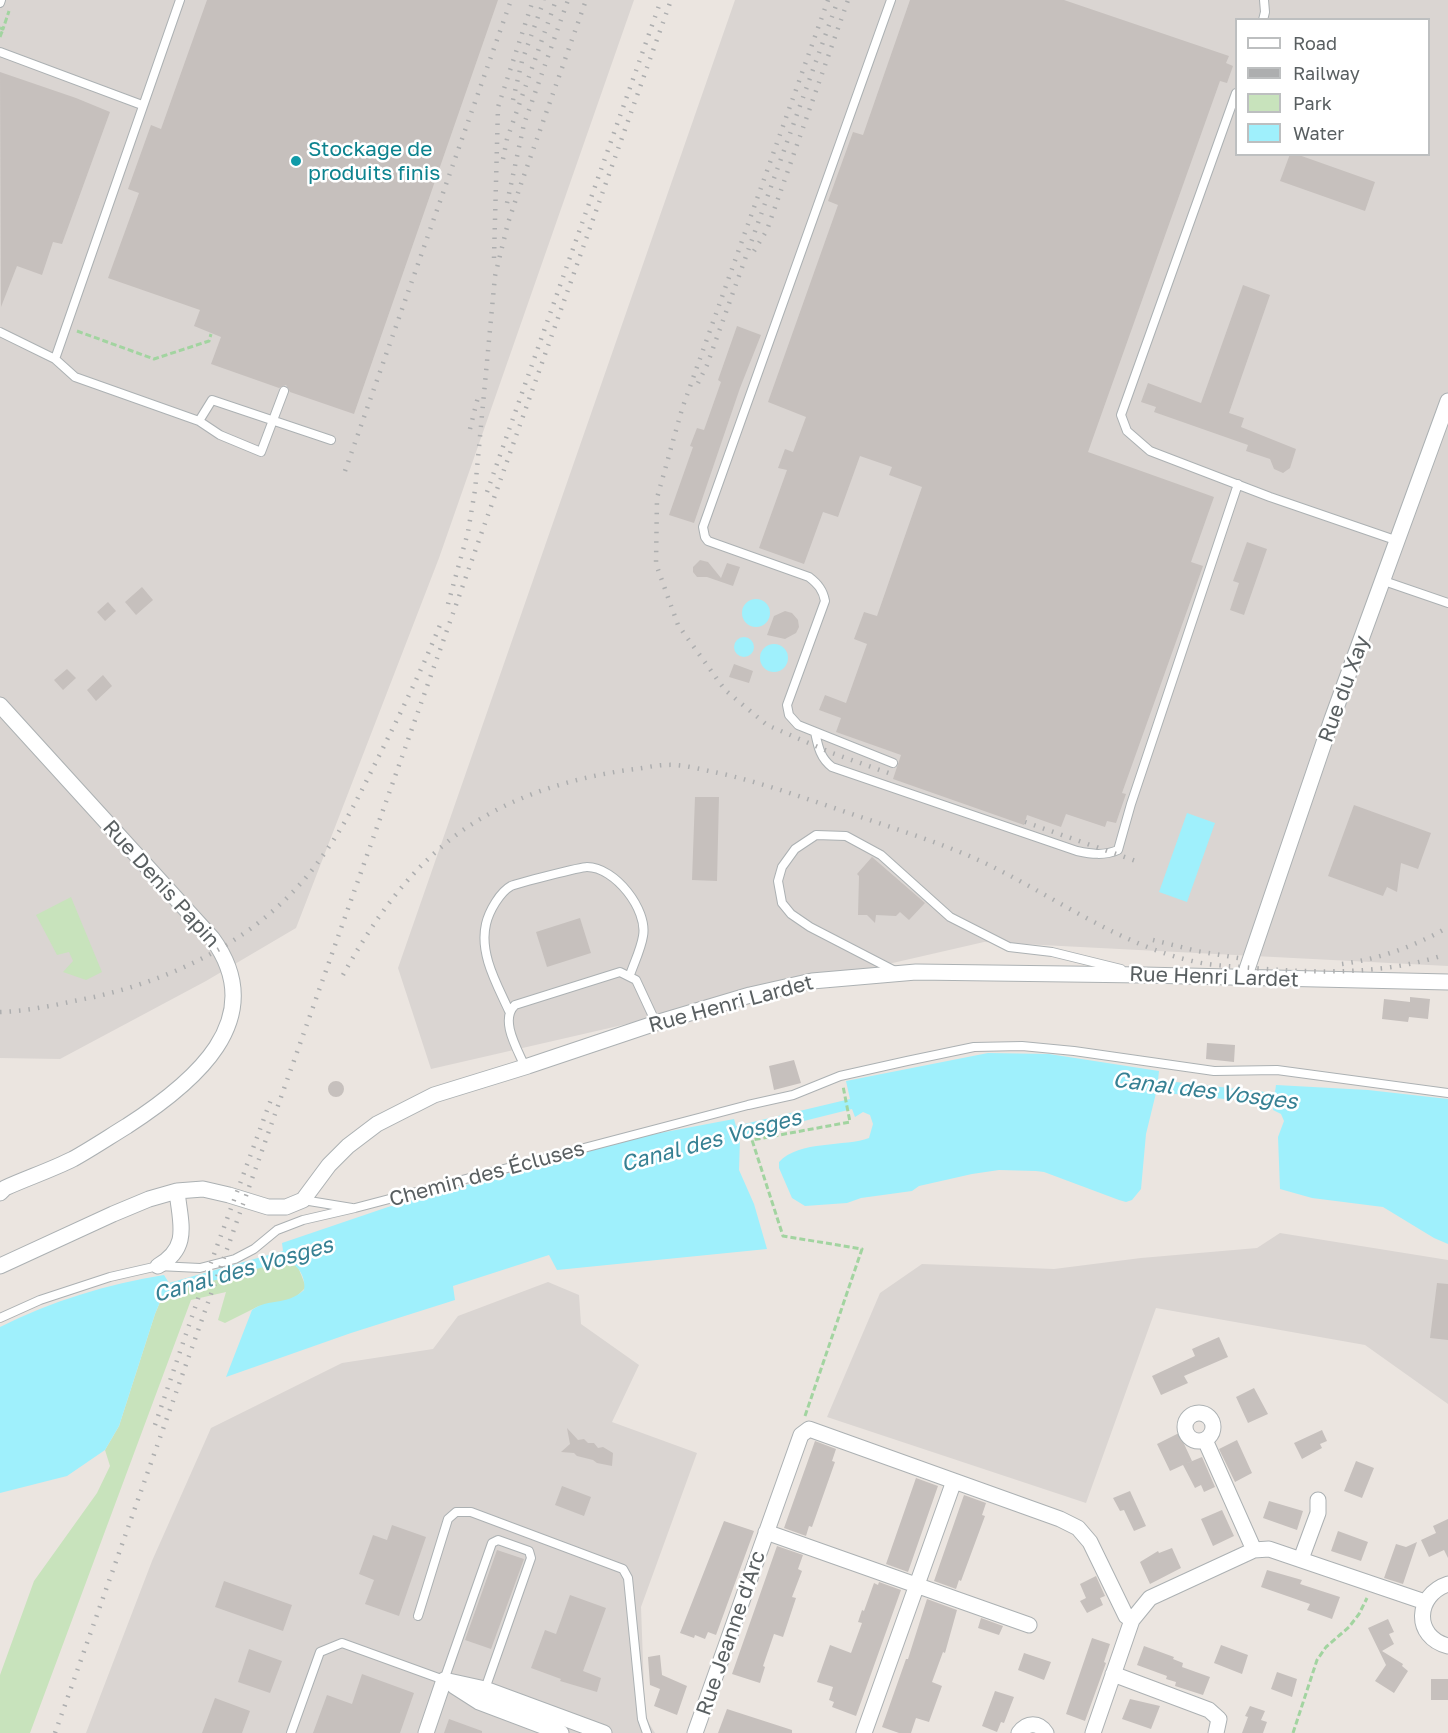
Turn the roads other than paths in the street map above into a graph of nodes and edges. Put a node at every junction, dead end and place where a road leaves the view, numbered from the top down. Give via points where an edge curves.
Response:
1 (180, 0) edge
2 (891, 0) edge
3 (1264, 0) edge
4 (1264, 18) edge
5 (0, 52) edge
6 (1235, 96) edge
7 (142, 105) junction
8 (0, 332) edge
9 (55, 360) junction
10 (284, 390) dead end
11 (1448, 401) edge
12 (272, 420) junction
13 (200, 421) junction
14 (331, 440) dead end
15 (1238, 484) junction
16 (1398, 541) junction
17 (1384, 581) junction
18 (1448, 603) edge
19 (0, 705) edge
20 (815, 732) junction
21 (894, 763) dead end
22 (901, 974) junction
23 (630, 975) junction
24 (1143, 975) junction
25 (1244, 978) junction
26 (1448, 982) edge
27 (509, 1011) junction
28 (656, 1023) junction
29 (525, 1067) junction
30 (1448, 1093) edge
31 (177, 1191) junction
32 (0, 1193) edge
33 (303, 1200) junction
34 (355, 1208) junction
35 (0, 1266) edge
36 (158, 1266) junction
37 (0, 1318) edge
38 (1205, 1440) dead end
39 (954, 1481) junction
40 (1318, 1500) dead end
41 (766, 1532) junction
42 (1254, 1550) junction
43 (1301, 1559) junction
44 (1448, 1584) edge
45 (917, 1585) junction
46 (1425, 1602) junction
47 (418, 1616) dead end
48 (1132, 1620) junction
49 (1029, 1625) dead end
50 (1448, 1646) edge
51 (1113, 1674) junction
52 (444, 1680) junction
53 (485, 1689) junction
54 (291, 1733) edge
55 (426, 1733) edge
56 (561, 1733) edge
57 (604, 1733) edge
58 (647, 1733) edge
59 (695, 1733) edge
60 (864, 1733) edge
61 (1020, 1733) edge
62 (1046, 1733) edge
63 (1093, 1733) edge
64 (1216, 1733) edge

1 - 7 lane
2 - 20 lane via 703,527 708,541 809,577 823,593 825,601 787,705 794,721
3 - 4 lane
5 - 7 lane
6 - 15 lane via 1121,415 1127,431 1150,451
7 - 9 lane
8 - 9 lane
9 - 13 lane via 75,377
10 - 12 lane
11 - 16 street, Rue du Xay
12 - 13 lane via 212,400
12 - 13 lane via 261,452 220,435
12 - 14 lane
15 - 16 lane
15 - 20 lane via 1118,850 1095,855 1077,851 832,767 824,761
16 - 17 street, Rue du Xay
17 - 18 lane
17 - 25 street, Rue du Xay via 1332,719
19 - 32 street, Rue Denis Papin via 213,938 229,965 234,986 231,1016 224,1033 193,1077 82,1154
20 - 21 lane
22 - 24 street, Rue Henri Lardet
22 - 24 lane via 790,914 782,903 778,882 782,867 795,849 816,835 846,836 881,855 950,917 1009,947 1052,952
22 - 28 street, Rue Henri Lardet via 812,981
23 - 27 lane via 620,972 515,1005
23 - 27 lane via 643,936 643,923 638,906 619,882 588,867 511,886 498,898 486,923 485,954
23 - 28 lane
24 - 25 street, Rue Henri Lardet
25 - 26 street, Rue Henri Lardet
27 - 29 lane via 508,1020
28 - 29 street, Rue Henri Lardet
29 - 33 street, Rue Henri Lardet via 434,1095 377,1124 329,1165
30 - 34 lane, Chemin des Écluses via 1277,1070 1214,1071 1064,1050 974,1047 840,1076 792,1095
31 - 33 street via 216,1191 268,1208 286,1207
31 - 35 street via 113,1214
31 - 36 street via 182,1236 176,1252
33 - 34 lane
34 - 36 lane, Chemin des Écluses via 277,1230 235,1259 200,1268
36 - 37 lane, Chemin des Écluses via 40,1300
38 - 42 street
39 - 41 street, Rue Jeanne d'Arc via 809,1429 801,1435
39 - 45 street
39 - 48 street via 1078,1528 1090,1542 1126,1616
40 - 43 street via 1318,1513
41 - 45 street, Rue Jeanne d'Arc
41 - 59 street, Rue Jeanne d'Arc
42 - 43 street via 1269,1549
42 - 48 street via 1150,1598
43 - 46 street
44 - 46 street via 1431,1593
45 - 49 street, Rue Jeanne d'Arc
45 - 60 street
46 - 50 street via 1422,1612 1427,1631 1433,1639
47 - 58 lane via 448,1519 456,1512 471,1512 623,1569 628,1578 642,1719
48 - 51 street
51 - 63 street
51 - 64 street via 1209,1710 1219,1719
52 - 53 street
52 - 53 lane via 492,1543 498,1540 529,1551 531,1558
52 - 54 lane via 342,1643 328,1647 320,1652
52 - 55 street
52 - 56 street via 479,1702
53 - 57 street
61 - 62 street via 1031,1724

